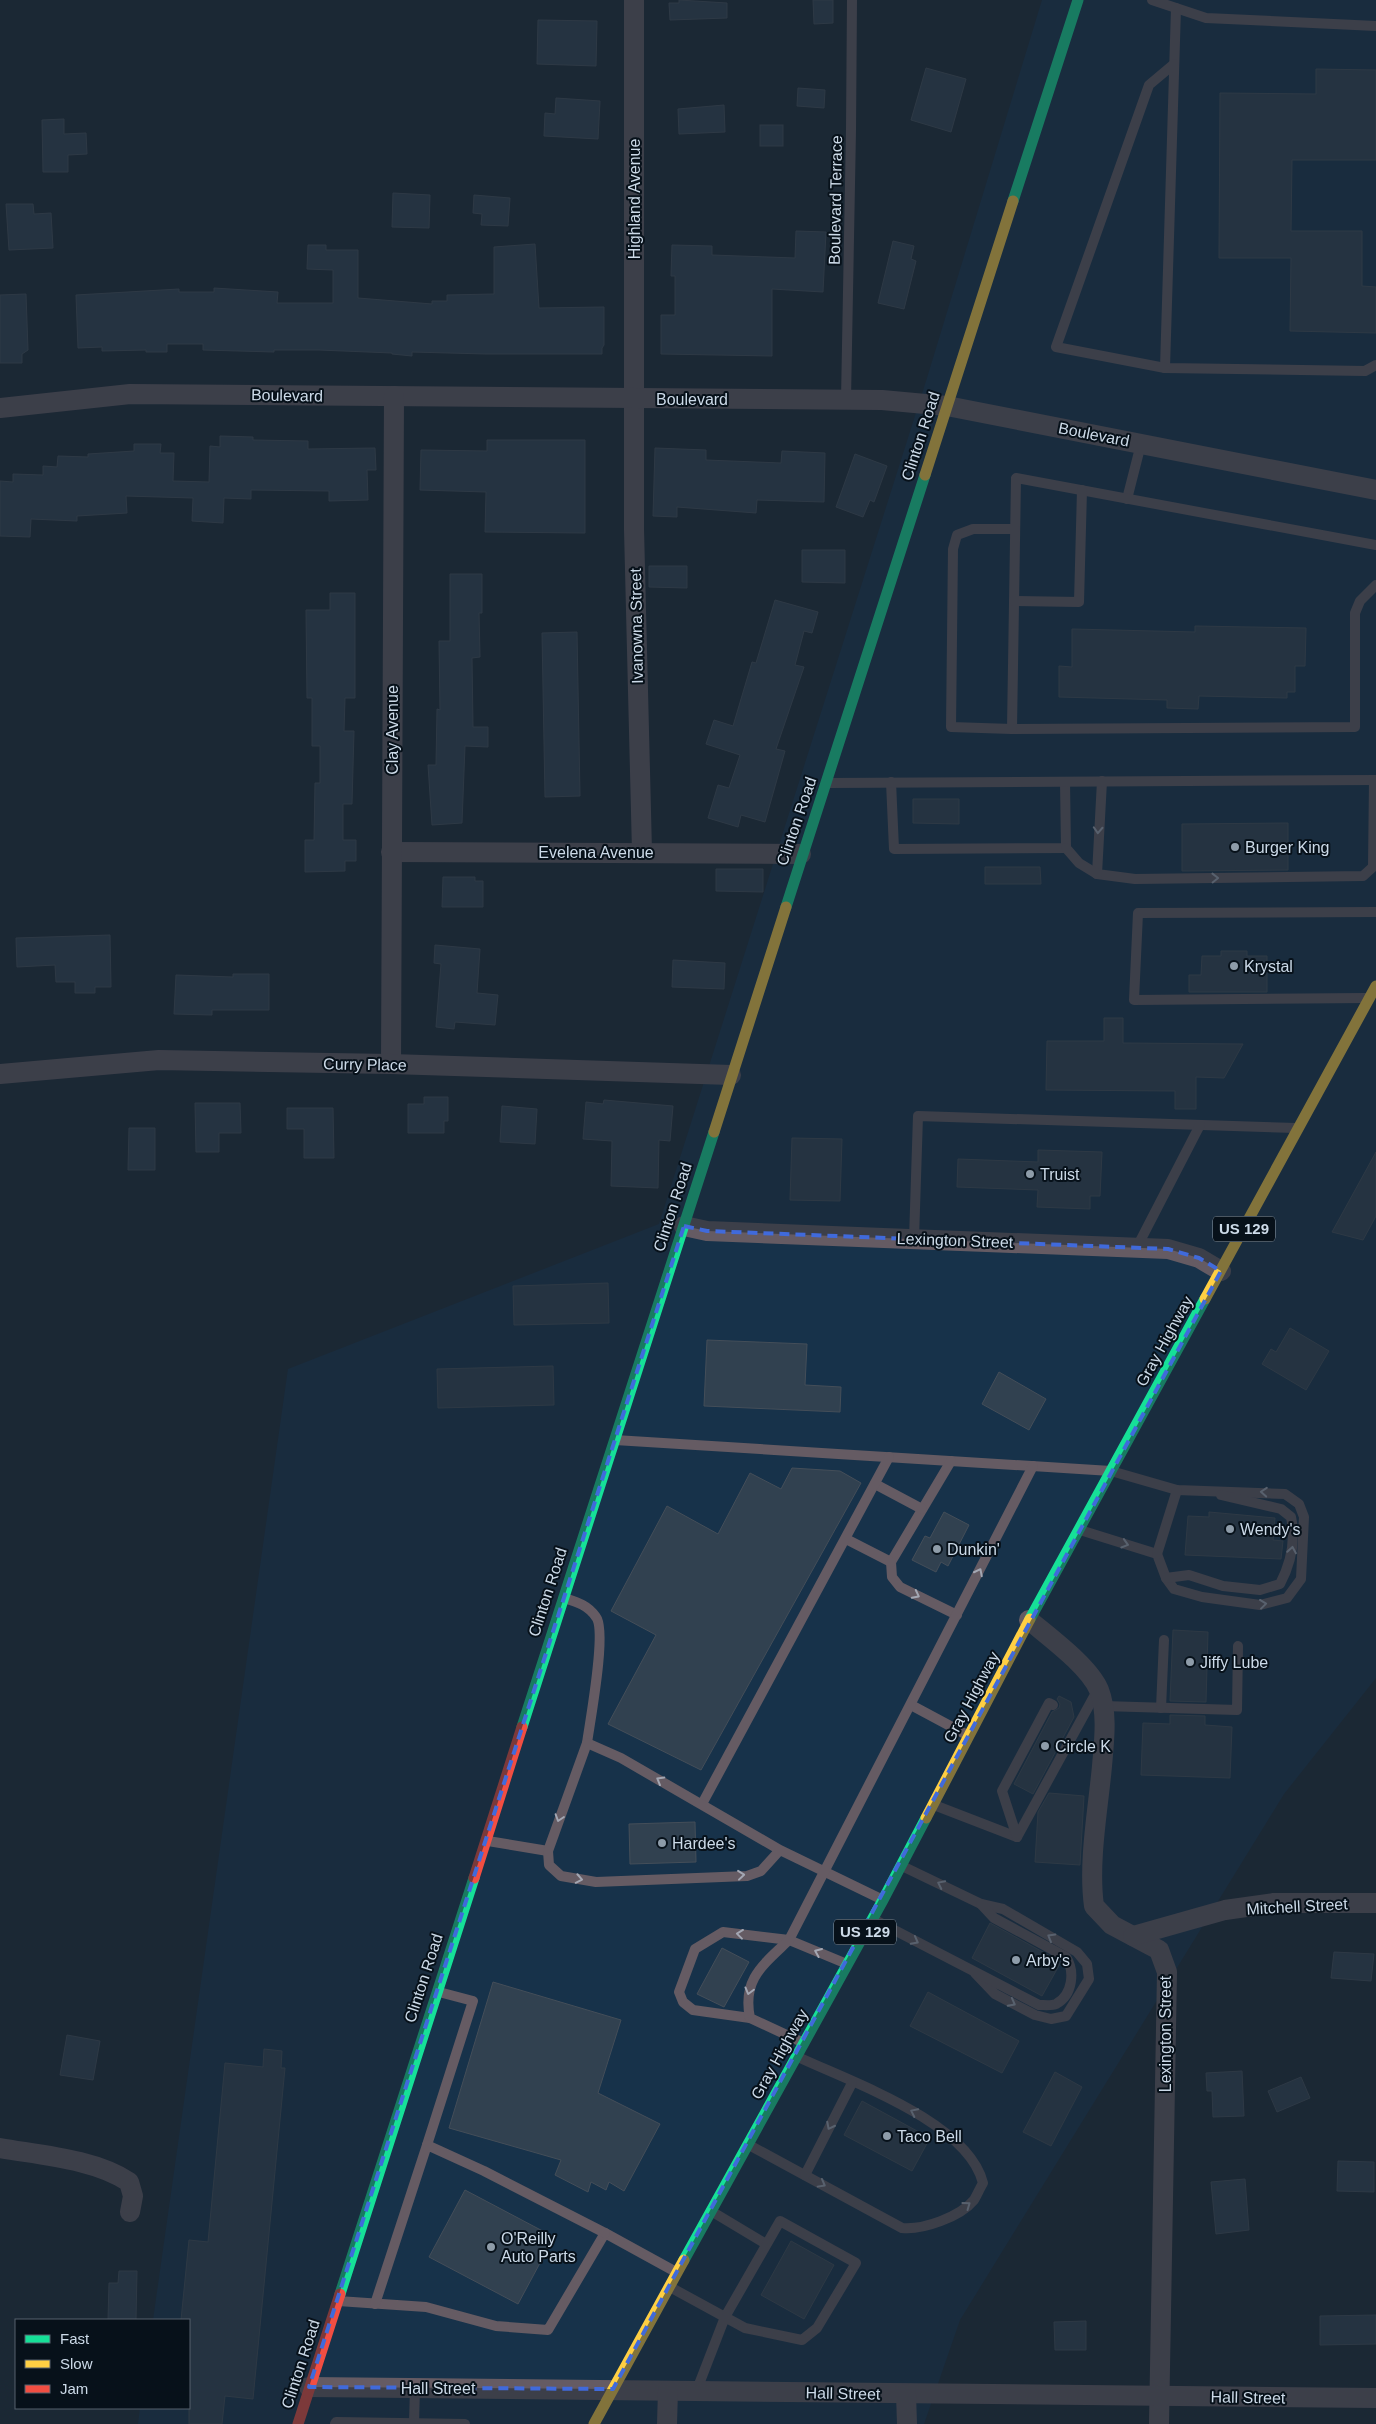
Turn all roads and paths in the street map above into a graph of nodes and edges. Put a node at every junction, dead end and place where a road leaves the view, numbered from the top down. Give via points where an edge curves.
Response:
1 (634, 0) edge
2 (852, 0) edge
3 (1078, 0) edge
4 (1152, 0) edge
5 (1176, 8) junction
6 (1376, 26) edge
7 (1174, 64) junction
8 (1376, 365) edge
9 (1165, 368) junction
10 (394, 396) junction
11 (634, 399) junction
12 (846, 400) junction
13 (947, 406) junction
14 (0, 408) edge
15 (1140, 444) junction
16 (1082, 490) junction
17 (1376, 490) edge
18 (1127, 499) junction
19 (1015, 529) junction
20 (1376, 545) edge
21 (1376, 585) edge
22 (1014, 601) junction
23 (1012, 729) junction
24 (1375, 780) edge
25 (1102, 781) junction
26 (892, 782) junction
27 (1065, 782) junction
28 (826, 783) junction
29 (1066, 848) junction
30 (391, 852) junction
31 (642, 852) junction
32 (801, 854) junction
33 (1374, 867) edge
34 (1097, 874) junction
35 (1376, 912) edge
36 (1376, 986) edge
37 (1369, 998) junction
38 (391, 1064) junction
39 (0, 1074) edge
40 (731, 1075) junction
41 (1200, 1125) junction
42 (1299, 1128) junction
43 (684, 1226) junction
44 (914, 1239) junction
45 (1136, 1247) junction
46 (1221, 1271) junction
47 (614, 1440) junction
48 (889, 1457) junction
49 (951, 1461) junction
50 (1033, 1466) junction
51 (1111, 1471) junction
52 (875, 1484) junction
53 (1177, 1490) junction
54 (1206, 1491) junction
55 (922, 1509) junction
56 (1079, 1530) junction
57 (846, 1538) junction
58 (1157, 1554) junction
59 (891, 1562) junction
60 (1166, 1578) junction
61 (563, 1597) junction
62 (956, 1615) junction
63 (1029, 1620) junction
64 (1164, 1640) dead end
65 (1238, 1646) dead end
66 (1100, 1697) junction
67 (911, 1705) junction
68 (1053, 1705) dead end
69 (1161, 1708) junction
70 (968, 1736) junction
71 (587, 1743) junction
72 (702, 1804) junction
73 (933, 1804) junction
74 (1017, 1836) junction
75 (484, 1840) junction
76 (780, 1850) junction
77 (548, 1851) junction
78 (901, 1865) junction
79 (824, 1871) junction
80 (882, 1900) junction
81 (1376, 1903) edge
82 (981, 1904) junction
83 (872, 1919) junction
84 (1132, 1936) junction
85 (789, 1940) junction
86 (847, 1964) junction
87 (975, 1973) junction
88 (436, 1991) junction
89 (750, 2018) junction
90 (804, 2042) junction
91 (796, 2056) junction
92 (852, 2083) junction
93 (748, 2144) junction
94 (427, 2145) junction
95 (0, 2148) edge
96 (804, 2175) junction
97 (711, 2211) junction
98 (130, 2212) dead end
99 (605, 2233) junction
100 (766, 2244) junction
101 (677, 2273) junction
102 (670, 2287) junction
103 (337, 2301) junction
104 (376, 2304) junction
105 (725, 2317) junction
106 (310, 2387) junction
107 (415, 2388) junction
108 (613, 2389) junction
109 (668, 2391) junction
110 (696, 2392) junction
111 (906, 2394) junction
112 (1159, 2396) junction
113 (1376, 2398) edge
114 (414, 2423) edge
115 (298, 2424) edge
116 (335, 2424) edge
117 (465, 2424) edge
118 (594, 2424) edge
119 (667, 2424) edge
120 (907, 2424) edge
121 (1159, 2424) edge

1 - 11 street, Highland Avenue
2 - 12 lane, Boulevard Terrace
3 - 13 main road, Clinton Road
4 - 5 lane
5 - 6 lane via 1206,18
5 - 7 lane
7 - 9 lane
7 - 9 lane via 1150,85 1056,347
8 - 9 lane via 1365,371
10 - 11 street, Boulevard
10 - 14 street, Boulevard via 130,394
10 - 30 street, Clay Avenue
11 - 12 street, Boulevard
11 - 31 street, Ivanowna Street
12 - 13 street, Boulevard
13 - 15 street, Boulevard
13 - 28 main road, Clinton Road
15 - 17 street, Boulevard
15 - 18 lane
16 - 18 lane
16 - 19 lane via 1016,478
16 - 22 lane via 1079,602
18 - 20 lane
19 - 22 lane
19 - 23 lane via 973,529 957,534 952,549 951,727
21 - 23 lane via 1360,601 1355,613 1355,727
22 - 23 lane
24 - 25 lane
24 - 33 lane
25 - 27 lane
25 -> 34 lane
26 - 27 lane
26 - 28 lane
26 - 29 lane via 894,849
27 - 29 lane
28 - 32 main road, Clinton Road
29 - 34 lane via 1079,863
30 - 31 street, Evelena Avenue
30 - 38 street, Clay Avenue
31 - 32 street, Evelena Avenue
32 - 40 main road, Clinton Road
34 -> 33 lane via 1135,879 1363,876
35 - 37 lane via 1138,913 1134,1000
36 - 37 main road, Gray Highway / US 129
37 - 42 main road, Gray Highway / US 129
38 - 39 street, Curry Place via 159,1060
38 - 40 street, Curry Place
40 - 43 main road, Clinton Road
41 - 42 lane
41 - 44 lane via 918,1116
41 - 45 lane
42 - 46 main road, Gray Highway / US 129
43 - 44 street, Lexington Street via 708,1231
43 - 47 main road, Clinton Road
44 - 45 street, Lexington Street
45 - 46 street, Lexington Street via 1168,1248 1199,1258
46 - 51 main road, Gray Highway / US 129
47 - 48 lane
47 - 61 main road, Clinton Road
48 - 49 lane
48 - 52 lane
49 - 50 lane
49 - 55 lane
50 - 51 lane
62 -> 50 lane
51 - 53 lane
51 - 56 main road, Gray Highway / US 129
52 - 55 lane
52 - 57 lane
53 - 54 lane
53 - 58 lane
60 -> 54 lane via 1189,1575 1223,1586 1260,1590 1280,1584 1289,1568 1294,1532 1291,1517 1281,1509
60 -> 54 lane via 1174,1588 1202,1597 1260,1605 1287,1598 1300,1579 1304,1517 1299,1504 1285,1494
55 - 59 lane
56 -> 58 lane
56 - 63 main road, Gray Highway / US 129
57 - 59 lane
57 - 72 lane
58 - 60 lane
59 -> 62 lane via 892,1577 900,1587
61 - 71 lane via 586,1606 598,1618 598,1666
61 - 75 main road, Clinton Road
62 - 67 lane
63 - 66 street via 1078,1662
63 - 70 main road, Gray Highway / US 129
64 - 69 lane
65 - 69 lane via 1237,1710
66 - 69 lane
66 - 74 lane via 1078,1719
66 - 84 street, Lexington Street via 1104,1743 1093,1874 1094,1906 1112,1925
67 - 70 lane
67 - 79 lane
68 - 74 lane via 1049,1703 1002,1791
70 - 73 main road, Gray Highway / US 129
72 -> 71 lane via 622,1758
71 -> 77 lane
72 - 76 lane
73 - 74 lane
73 - 78 main road, Gray Highway / US 129
75 - 77 lane
75 - 88 main road, Clinton Road
77 -> 76 lane via 549,1865 561,1876 596,1882 747,1876 761,1871
76 - 79 lane
78 - 80 main road, Gray Highway / US 129
82 -> 78 lane
79 - 80 lane
79 - 85 lane
80 - 83 main road, Gray Highway / US 129
81 - 84 street, Mitchell Street via 1274,1903 1225,1910
82 - 87 lane via 994,1918 1066,1957 1072,1966 1072,1979 1062,1998 1054,2004 1040,2004
87 -> 82 lane via 995,1994 1034,2016 1051,2020 1066,2016 1089,1979 1087,1964 1077,1952 1003,1909
83 - 86 main road, Gray Highway / US 129
83 -> 87 lane
84 - 112 street, Lexington Street via 1159,1950 1167,1972
86 -> 85 lane
85 -> 89 lane via 752,1979 746,2000
85 -> 89 lane via 723,1932 694,1949 679,1992 683,2002 693,2010
86 - 90 main road, Gray Highway / US 129
88 - 94 lane via 473,2000
88 - 103 main road, Clinton Road
89 - 90 lane
90 - 91 main road, Gray Highway / US 129
91 - 92 lane
91 - 93 main road, Gray Highway / US 129
92 -> 96 lane
96 -> 92 lane via 902,2228 915,2229 947,2218 973,2201 983,2183 979,2169 950,2135 923,2116
93 - 96 lane
93 - 97 main road, Gray Highway / US 129
94 - 99 lane
94 - 104 lane
95 - 98 street via 116,2173 129,2182 132,2196
97 - 100 lane
97 - 101 main road, Gray Highway / US 129
99 - 101 lane
99 - 104 lane via 548,2330 496,2326 426,2307
100 - 105 lane
100 - 105 lane via 780,2221 856,2264 817,2328 802,2340 745,2328
101 - 102 main road, Gray Highway / US 129
102 - 105 lane
102 - 108 main road, Gray Highway / US 129
103 - 104 lane
103 - 106 main road, Clinton Road
105 - 110 lane
106 - 107 street, Hall Street
106 - 115 main road, Clinton Road
107 - 108 street, Hall Street
107 - 114 lane
108 - 109 street, Hall Street
108 - 118 main road, Gray Highway / US 129
109 - 110 street, Hall Street
109 - 119 street
110 - 111 street, Hall Street
111 - 112 street, Hall Street
111 - 120 street
112 - 113 street, Hall Street
112 - 121 street, Lexington Street
114 - 116 lane
114 - 117 lane

